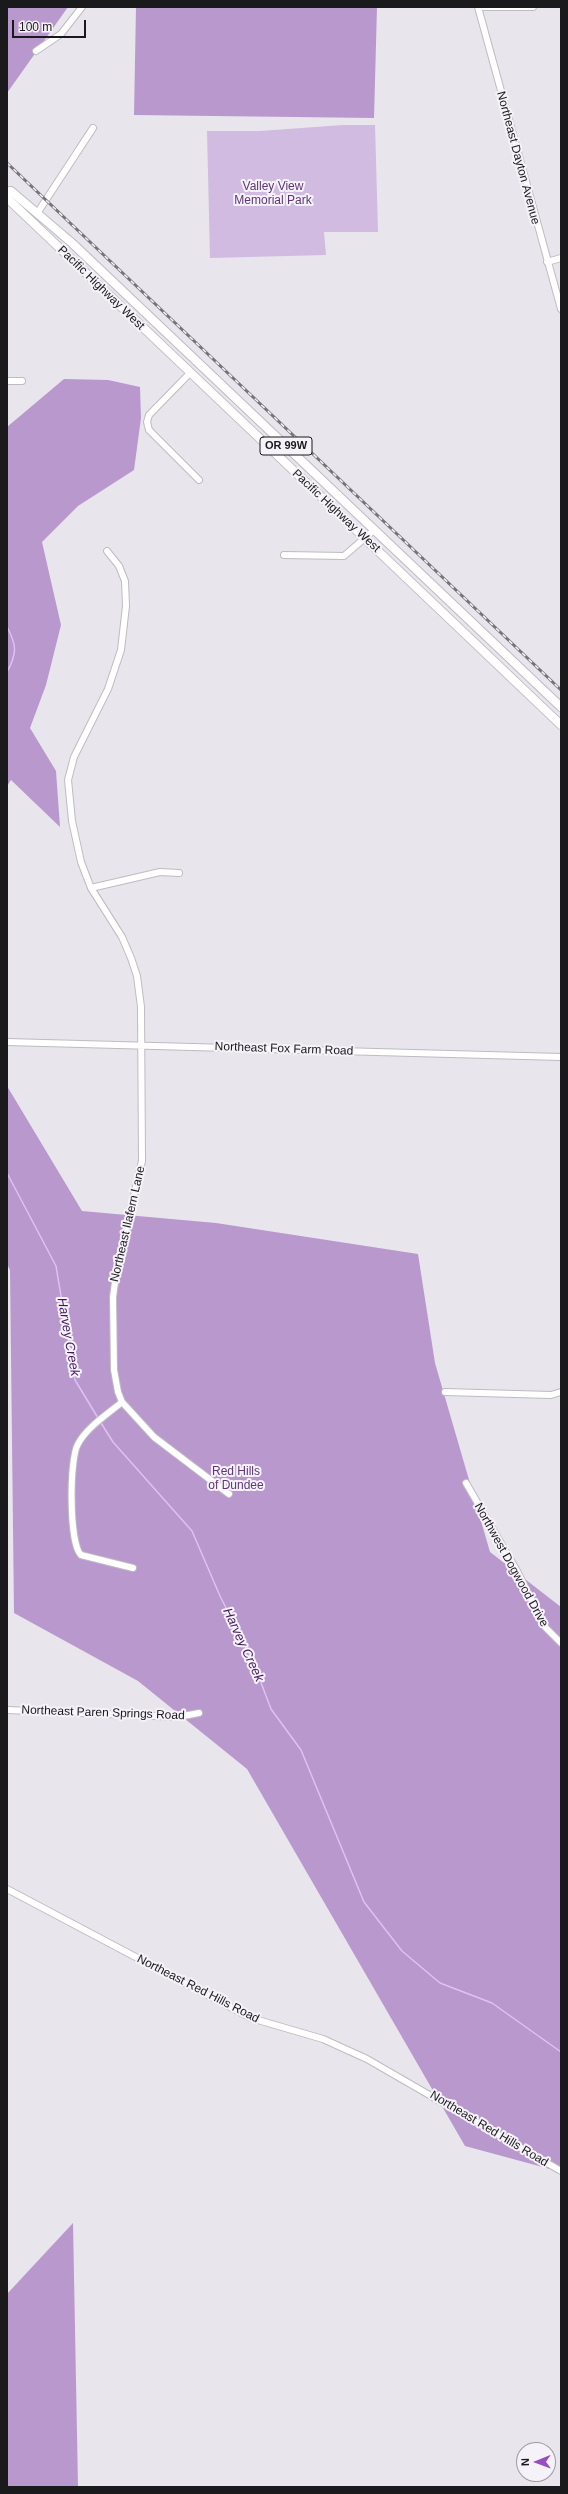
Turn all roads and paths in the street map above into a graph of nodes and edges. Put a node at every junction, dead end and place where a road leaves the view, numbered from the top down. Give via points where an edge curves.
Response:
1 (82, 7) edge
2 (478, 7) edge
3 (534, 7) edge
4 (36, 51) dead end
5 (93, 128) dead end
6 (7, 191) edge
7 (7, 198) edge
8 (38, 212) junction
9 (561, 258) edge
10 (547, 262) junction
11 (561, 309) edge
12 (190, 373) junction
13 (7, 381) edge
14 (22, 381) dead end
15 (199, 480) dead end
16 (374, 530) junction
17 (365, 539) junction
18 (107, 551) dead end
19 (284, 555) dead end
20 (561, 707) edge
21 (561, 725) edge
22 (179, 873) dead end
23 (91, 888) junction
24 (7, 1042) edge
25 (140, 1046) junction
26 (561, 1057) edge
27 (446, 1392) dead end
28 (561, 1392) edge
29 (122, 1402) junction
30 (466, 1483) dead end
31 (229, 1494) dead end
32 (133, 1568) dead end
33 (561, 1643) edge
34 (7, 1710) edge
35 (199, 1713) dead end
36 (7, 1889) edge
37 (561, 2171) edge

1 - 4 street via 61,34
2 - 3 street
2 - 10 street, Northeast Dayton Avenue
5 - 8 street
6 - 8 main road, Pacific Highway West / OR 99W via 11,191
7 - 12 main road, Pacific Highway West / OR 99W
8 - 16 main road, Pacific Highway West / OR 99W
9 - 10 street
10 - 11 street, Northeast Dayton Avenue
12 - 15 street via 149,415 147,422 149,430
12 - 17 main road, Pacific Highway West / OR 99W
13 - 14 street
16 - 17 street
16 - 20 main road, Pacific Highway West / OR 99W
17 - 19 street via 344,556
17 - 21 main road, Pacific Highway West / OR 99W
18 - 23 street, Northeast Ilafern Lane via 119,566 125,581 126,606 121,650 108,690 74,757 68,780 76,846
22 - 23 street via 160,872
23 - 25 street, Northeast Ilafern Lane via 122,937 137,976 141,1007
24 - 25 street, Northeast Fox Farm Road
25 - 26 street, Northeast Fox Farm Road
25 - 29 street, Northeast Ilafern Lane via 142,1169 117,1268 113,1298 114,1370
27 - 28 street via 551,1395
29 - 31 street via 160,1442
29 - 32 street via 83,1437 74,1452 73,1516 76,1549 85,1557
30 - 33 street, Northwest Dogwood Drive via 545,1627
34 - 35 street, Northeast Paren Springs Road via 178,1717
36 - 37 street, Northeast Red Hills Road via 246,2016 323,2039 367,2059

